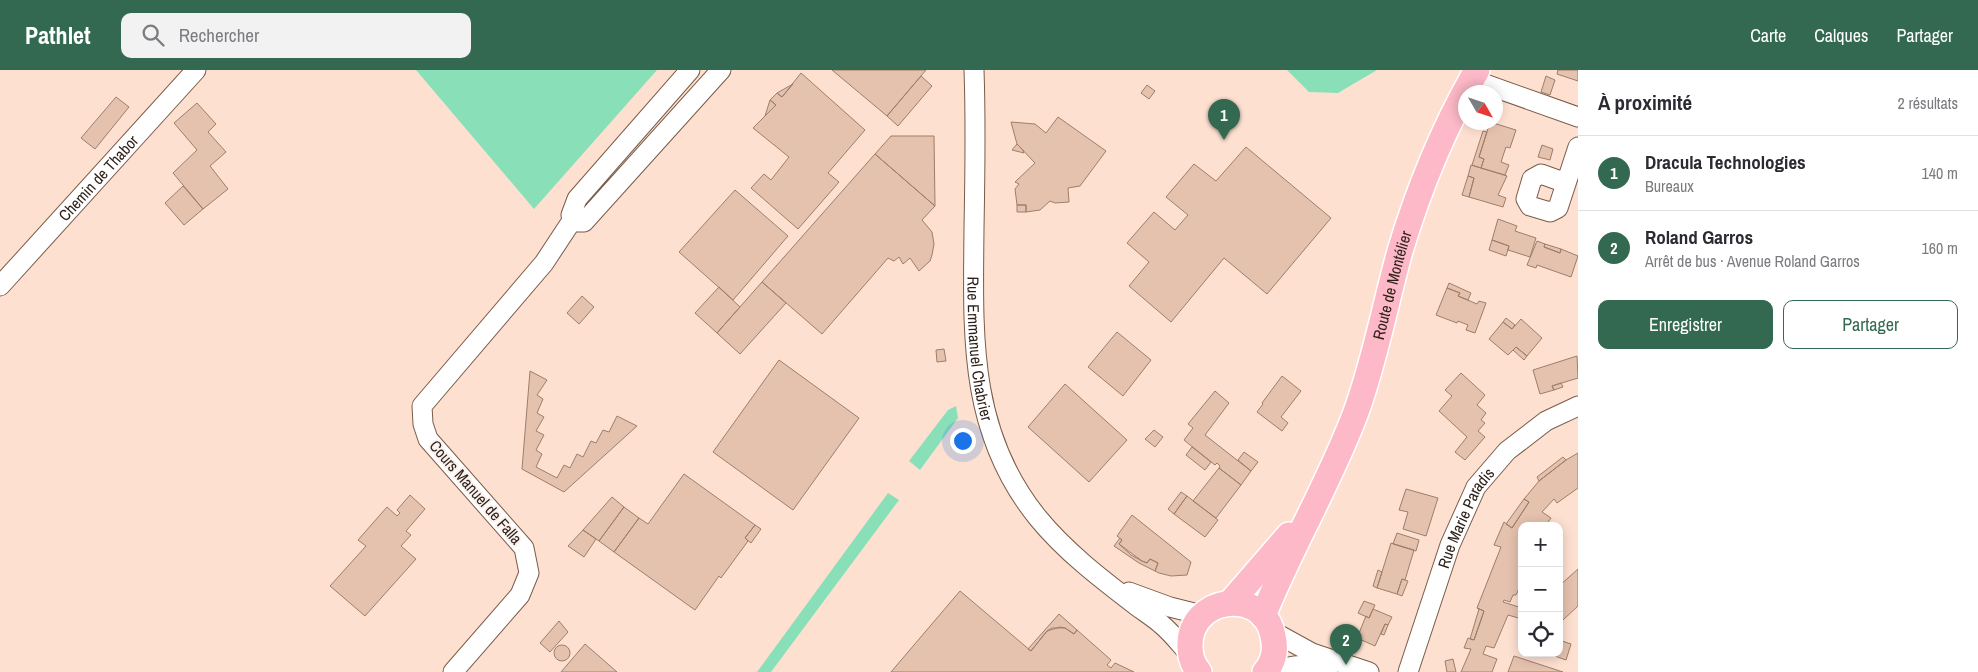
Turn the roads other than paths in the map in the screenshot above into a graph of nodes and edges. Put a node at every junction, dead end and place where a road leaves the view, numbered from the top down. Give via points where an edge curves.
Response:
1 (196, 70) edge
2 (690, 70) edge
3 (721, 70) edge
4 (974, 70) edge
5 (1474, 75) edge
6 (1578, 118) edge
7 (1578, 147) edge
8 (1566, 182) dead end
9 (573, 219) junction
10 (0, 286) edge
11 (1578, 406) edge
12 (1314, 504) junction
13 (1107, 582) junction
14 (1231, 602) junction
15 (1202, 615) junction
16 (1268, 624) junction
17 (1195, 667) edge
18 (453, 672) edge
19 (1265, 672) edge
20 (1276, 672) edge
21 (1328, 672) edge
22 (1368, 672) edge
23 (1408, 672) edge

1 - 10 street, Chemin de Thabor
2 - 9 street, Cours Manuel de Falla via 587,186 572,208
3 - 9 street via 584,222
4 - 13 street, Rue Emmanuel Chabrier via 973,321 977,375 985,417 1005,466 1038,518 1079,560
5 - 6 street
5 - 12 main road, Route de Montélier via 1421,187 1356,411
7 - 8 street
9 - 18 street, Cours Manuel de Falla via 544,263 422,406 428,439 524,548 529,573 520,595
11 - 23 street, Rue Marie Paradis via 1546,421 1507,451 1476,487 1450,545
12 - 14 main road, Route de Montélier
12 - 16 main road, Route de Montélier
13 - 15 street, Rue Emmanuel Chabrier via 1138,596
13 - 17 street, Rue Emmanuel Chabrier via 1162,624
14 - 15 main road, Route de Montélier via 1211,608
14 - 16 main road via 1248,606
15 - 17 main road via 1190,640
16 - 19 main road, Route de Montélier via 1275,644
16 - 22 street via 1312,653
20 - 21 street via 1308,665

